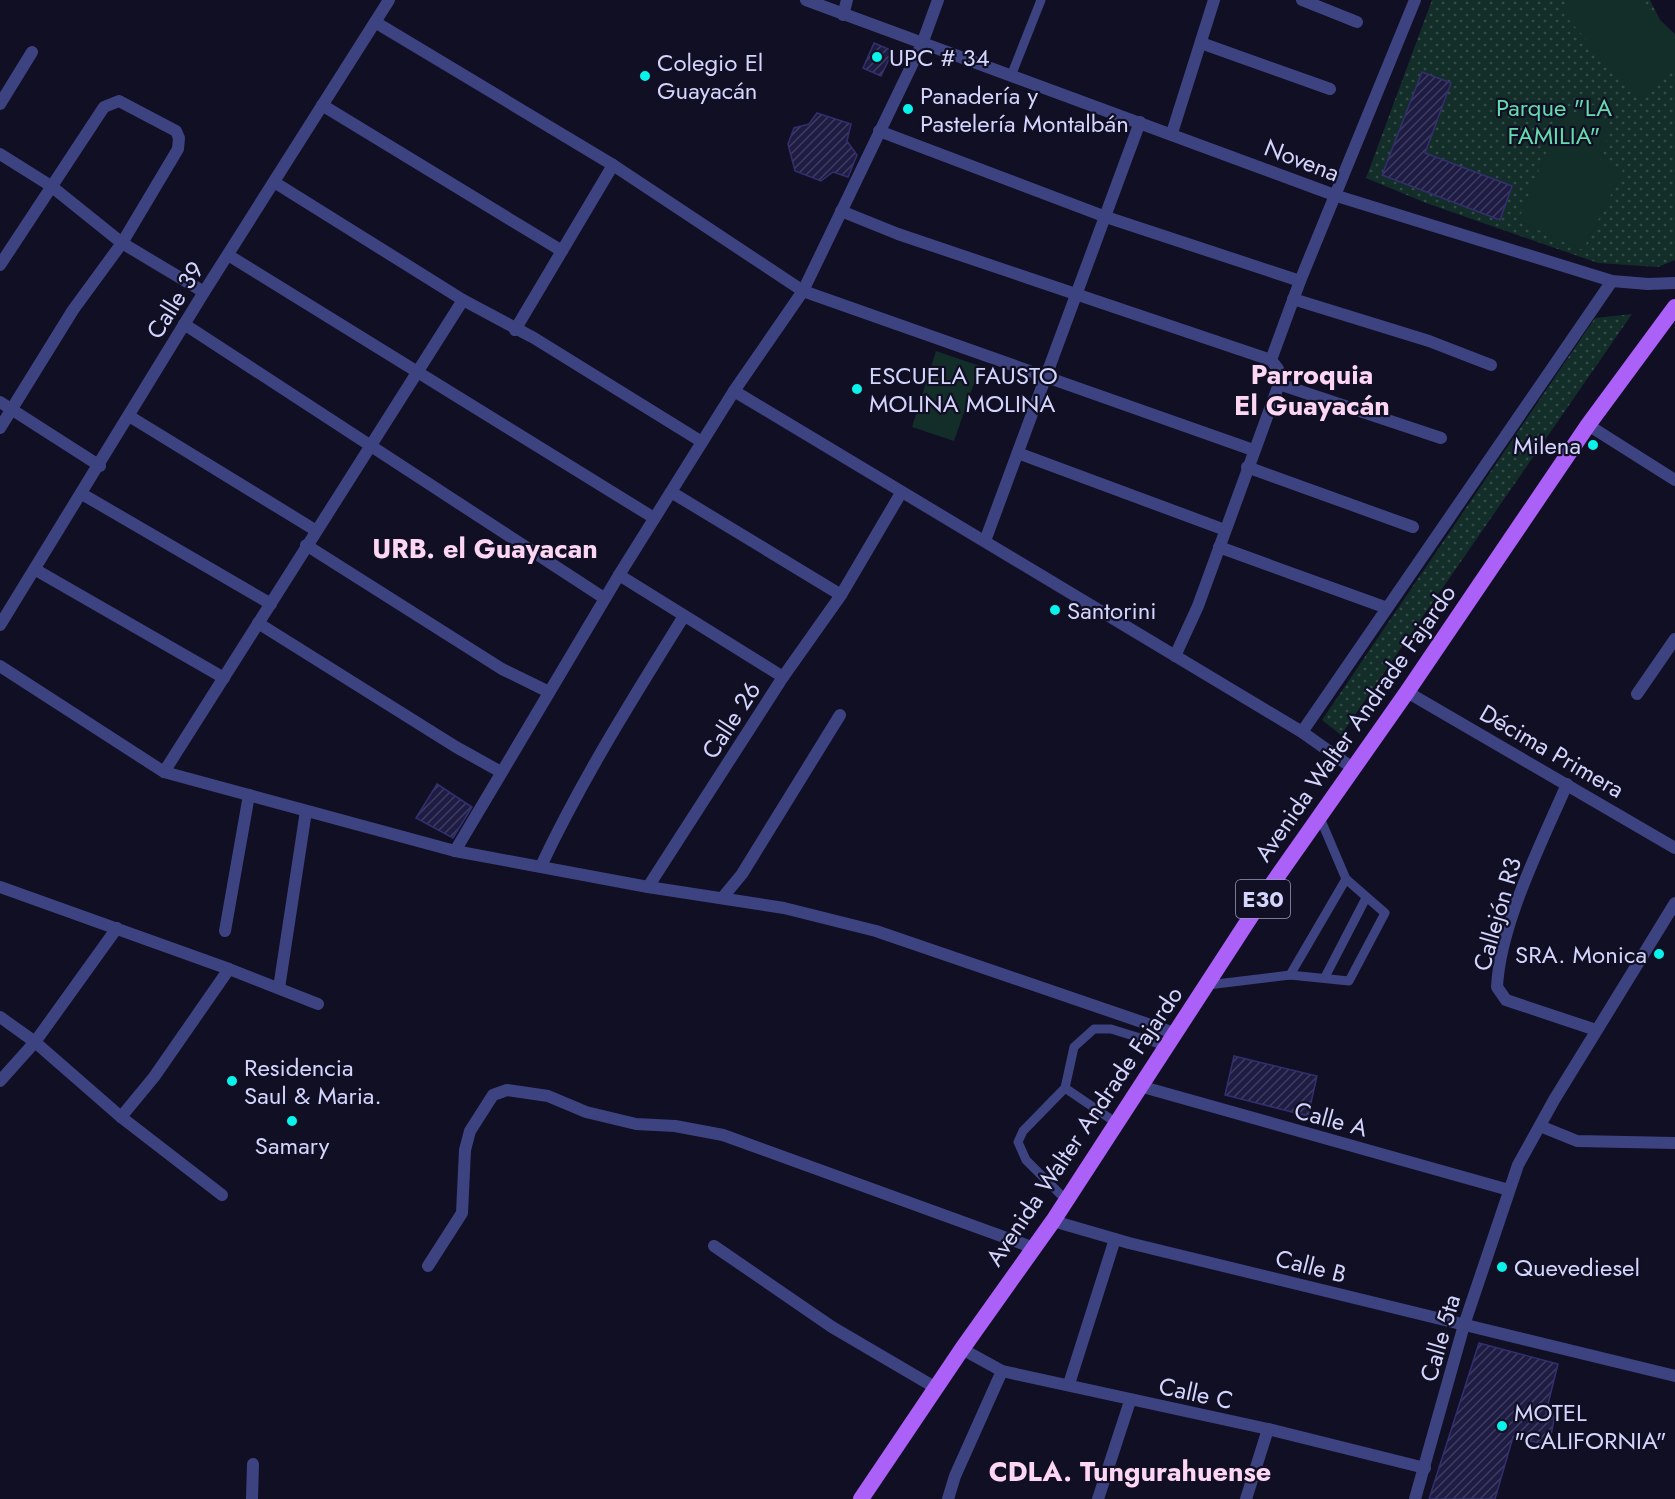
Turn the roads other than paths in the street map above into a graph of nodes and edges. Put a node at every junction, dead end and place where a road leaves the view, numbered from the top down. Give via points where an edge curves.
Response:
1 (389, 0) edge
2 (806, 0) edge
3 (847, 0) edge
4 (939, 0) edge
5 (1041, 0) edge
6 (1214, 0) edge
7 (1302, 0) edge
8 (1415, 0) edge
9 (843, 15) junction
10 (375, 22) junction
11 (1357, 22) dead end
12 (1201, 43) junction
13 (922, 44) junction
14 (32, 52) dead end
15 (1011, 76) junction
16 (1330, 89) dead end
17 (0, 104) edge
18 (322, 105) junction
19 (1140, 122) junction
20 (879, 131) junction
21 (1173, 133) junction
22 (0, 154) edge
23 (613, 165) junction
24 (274, 182) junction
25 (51, 186) junction
26 (1337, 196) junction
27 (841, 211) junction
28 (1106, 217) junction
29 (122, 243) junction
30 (562, 250) junction
31 (228, 255) junction
32 (0, 265) edge
33 (1300, 281) junction
34 (1612, 281) junction
35 (1675, 283) edge
36 (803, 291) junction
37 (204, 292) junction
38 (1077, 293) junction
39 (1293, 299) junction
40 (463, 300) junction
41 (1675, 307) edge
42 (184, 324) junction
43 (515, 330) junction
44 (1271, 360) junction
45 (1491, 365) dead end
46 (416, 373) junction
47 (1047, 379) junction
48 (1279, 384) junction
49 (734, 391) junction
50 (0, 402) edge
51 (12, 410) junction
52 (129, 416) junction
53 (1588, 425) junction
54 (0, 428) edge
55 (1441, 438) dead end
56 (702, 442) junction
57 (370, 445) junction
58 (1253, 450) junction
59 (1018, 453) junction
60 (100, 466) junction
61 (1247, 467) junction
62 (1675, 480) edge
63 (671, 492) junction
64 (902, 493) junction
65 (82, 494) junction
66 (654, 518) junction
67 (1413, 527) dead end
68 (315, 530) junction
69 (1225, 530) junction
70 (985, 542) junction
71 (306, 544) junction
72 (1219, 547) junction
73 (36, 570) junction
74 (619, 575) junction
75 (841, 595) junction
76 (604, 598) junction
77 (271, 604) junction
78 (1387, 608) junction
79 (684, 616) junction
80 (258, 623) junction
81 (0, 625) edge
82 (1675, 639) edge
83 (1175, 656) junction
84 (0, 666) edge
85 (783, 677) junction
86 (224, 678) junction
87 (549, 692) junction
88 (1407, 692) junction
89 (1637, 694) dead end
90 (840, 715) dead end
91 (1302, 732) junction
92 (1354, 769) junction
93 (164, 772) junction
94 (501, 772) junction
95 (1567, 784) junction
96 (249, 795) junction
97 (306, 811) junction
98 (1320, 818) junction
99 (1675, 848) edge
100 (455, 851) junction
101 (541, 866) junction
102 (1346, 879) junction
103 (0, 887) edge
104 (648, 887) junction
105 (723, 897) junction
106 (1366, 898) junction
107 (1675, 903) edge
108 (117, 928) junction
109 (225, 931) dead end
110 (229, 969) junction
111 (1290, 975) junction
112 (1325, 977) junction
113 (1208, 985) junction
114 (279, 988) junction
115 (318, 1004) dead end
116 (0, 1017) edge
117 (1596, 1030) junction
118 (1170, 1040) junction
119 (35, 1042) junction
120 (0, 1081) edge
121 (1065, 1088) junction
122 (1143, 1088) junction
123 (121, 1117) junction
124 (1118, 1124) junction
125 (1540, 1126) junction
126 (1675, 1143) edge
127 (1509, 1190) junction
128 (222, 1195) dead end
129 (1067, 1201) junction
130 (1053, 1221) junction
131 (1115, 1239) junction
132 (714, 1246) dead end
133 (1034, 1248) junction
134 (428, 1266) dead end
135 (1464, 1325) junction
136 (962, 1348) junction
137 (1002, 1371) junction
138 (1675, 1376) edge
139 (1069, 1384) junction
140 (936, 1388) junction
141 (1130, 1401) junction
142 (1268, 1429) junction
143 (253, 1464) dead end
144 (1425, 1468) junction
145 (252, 1499) edge
146 (861, 1499) edge
147 (948, 1499) edge
148 (1098, 1499) edge
149 (1246, 1499) edge
150 (1415, 1499) edge

1 - 10 street, Calle 39
2 - 9 street, Novena
3 - 9 street
4 - 13 street
5 - 15 lane
6 - 12 street
7 - 11 street
8 - 26 street
9 - 13 street, Novena
10 - 18 street, Calle 39
10 - 23 street
12 - 16 street
12 - 21 street
13 - 15 street, Novena
13 - 20 street
14 - 17 street
15 - 19 street, Novena
18 - 24 street, Calle 39
18 - 30 street
19 - 21 street, Novena
19 - 28 street
20 - 27 street
20 - 28 street
21 - 26 street, Novena
22 - 25 street
23 - 30 street
23 - 36 street
24 - 31 street, Calle 39
24 - 40 street
25 - 29 street
25 - 29 street via 104,107 111,103 119,101 176,131 178,149
25 - 32 street
26 - 33 street
26 - 34 street, Novena
27 - 36 street
27 - 38 street via 898,234
28 - 33 street
28 - 38 street
29 - 37 street
29 - 51 street via 74,310
30 - 43 street
31 - 37 street, Calle 39
31 - 46 street
33 - 39 street
34 - 35 street, Novena
34 - 78 street
36 - 47 street
36 - 49 street
37 - 42 street, Calle 39
38 - 44 street
38 - 47 street
39 - 44 street
39 - 45 street via 1429,341
40 - 43 street
40 - 46 street
41 - 53 main road, Avenida Walter Andrade Fajardo / E30
42 - 52 street, Calle 39
42 - 57 street
43 - 56 street
44 - 48 street via 1278,369
46 - 57 street
46 - 66 street
47 - 58 street
47 - 59 street
48 - 55 street
48 - 58 street
49 - 56 street
49 - 64 street
50 - 51 street
51 - 54 street
51 - 60 street
52 - 60 street, Calle 39
52 - 68 street
53 - 62 street
53 - 88 main road, Avenida Walter Andrade Fajardo / E30
56 - 63 street
57 - 68 street
57 - 76 street
58 - 61 street
59 - 69 street
59 - 70 street
60 - 65 street, Calle 39
61 - 67 street
61 - 69 street
63 - 66 street
63 - 75 street
64 - 70 street
64 - 75 street
65 - 73 street, Calle 39
65 - 77 street
66 - 74 street
68 - 71 street
69 - 72 street
70 - 83 street
71 - 77 street
71 - 87 street via 502,669
72 - 78 street
72 - 83 street
73 - 81 street, Calle 39
73 - 86 street
74 - 76 street
74 - 79 street, Calle 26
75 - 85 street
76 - 87 street
77 - 80 street
78 - 91 street
79 - 85 street, Calle 26
79 - 101 street via 606,741
80 - 86 street
80 - 94 street
82 - 89 street
83 - 91 street
84 - 93 street
85 - 104 street, Calle 26
86 - 93 street
87 - 94 street
88 - 92 main road, Avenida Walter Andrade Fajardo / E30
88 - 95 street, Décima Primera
90 - 105 street via 742,874
91 - 92 street
92 - 98 main road, Avenida Walter Andrade Fajardo / E30
93 - 96 street
94 - 100 street
95 - 99 street, Décima Primera
95 - 117 street, Callejón R3 via 1523,884 1503,949 1497,987 1506,1000
96 - 97 street
96 - 109 street
97 - 100 street
97 - 114 street
98 - 102 lane
98 - 113 main road, Avenida Walter Andrade Fajardo / E30 via 1270,887
100 - 101 street
101 - 104 street
102 - 106 lane
102 - 111 lane
103 - 108 street
104 - 105 street
105 - 118 street via 876,931
106 - 112 lane
106 - 112 lane via 1385,913 1349,981
107 - 117 street
108 - 110 street
108 - 119 street
110 - 114 street
110 - 123 street via 154,1077
111 - 112 lane
111 - 113 lane
113 - 118 main road, Avenida Walter Andrade Fajardo / E30
114 - 115 street
116 - 119 street
117 - 125 street
118 - 121 lane via 1094,1029 1074,1047
118 - 122 main road, Avenida Walter Andrade Fajardo / E30
119 - 120 street
119 - 123 street
121 - 124 lane
121 - 129 lane via 1045,1105 1018,1142 1026,1160
122 - 124 main road, Avenida Walter Andrade Fajardo / E30
122 - 127 street, Calle A
123 - 128 street
124 - 129 main road, Avenida Walter Andrade Fajardo / E30
125 - 126 street via 1577,1142
125 - 127 street
127 - 135 street, Calle 5ta
129 - 130 main road, Avenida Walter Andrade Fajardo / E30
130 - 131 street, Calle B
130 - 133 main road, Avenida Walter Andrade Fajardo / E30
131 - 135 street, Calle B
131 - 139 street
132 - 140 street via 832,1327
133 - 134 street via 723,1135 636,1124 586,1112 548,1096 507,1090 493,1095 470,1131 463,1164 462,1213
133 - 136 main road, Avenida Walter Andrade Fajardo / E30
135 - 138 street, Calle B
135 - 144 street, Calle 5ta
136 - 137 street, Calle C
136 - 140 main road, Avenida Walter Andrade Fajardo / E30
137 - 139 street, Calle C
137 - 147 street via 954,1476
139 - 141 street, Calle C
140 - 146 main road, Avenida Walter Andrade Fajardo / E30
141 - 142 street, Calle C
141 - 148 street
142 - 144 street, Calle C
142 - 149 street
143 - 145 street
144 - 150 street, Calle 5ta

